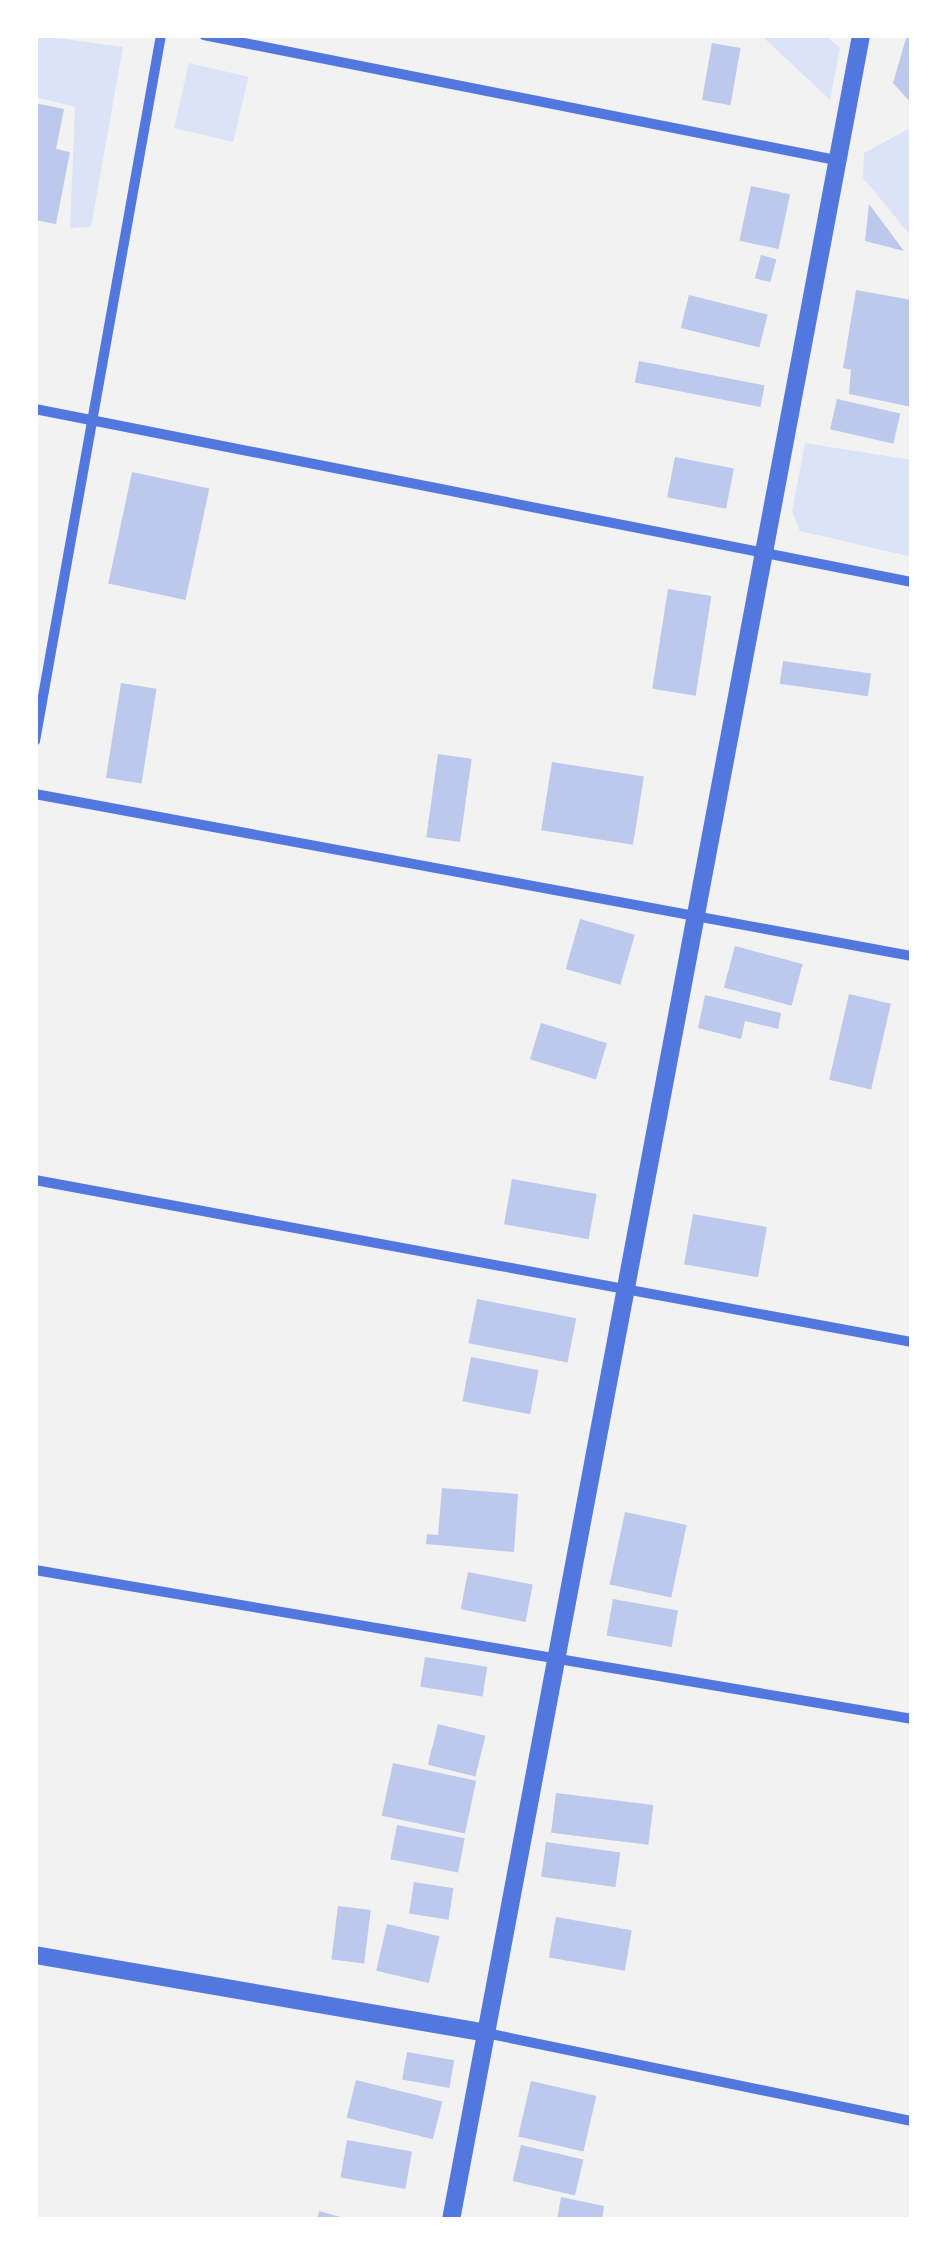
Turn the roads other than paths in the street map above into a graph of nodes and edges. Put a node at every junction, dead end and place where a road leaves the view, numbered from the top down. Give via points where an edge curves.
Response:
1 (161, 35) edge
2 (204, 35) edge
3 (861, 35) edge
4 (836, 160) junction
5 (35, 409) edge
6 (92, 419) junction
7 (758, 552) junction
8 (912, 582) edge
9 (35, 741) edge
10 (35, 794) edge
11 (694, 913) junction
12 (912, 956) edge
13 (35, 1180) edge
14 (622, 1291) junction
15 (912, 1342) edge
16 (35, 1570) edge
17 (560, 1656) junction
18 (912, 1719) edge
19 (35, 1955) edge
20 (486, 2033) junction
21 (912, 2121) edge
22 (451, 2220) edge

1 - 6 street
2 - 4 street
3 - 4 street
4 - 7 street
5 - 6 street
6 - 7 street
6 - 9 street
7 - 8 street
7 - 11 street
10 - 11 street
11 - 12 street
11 - 14 street
13 - 14 street
14 - 15 street
14 - 17 street
16 - 17 street
17 - 18 street
17 - 20 street
19 - 20 street
20 - 21 street
20 - 22 street

